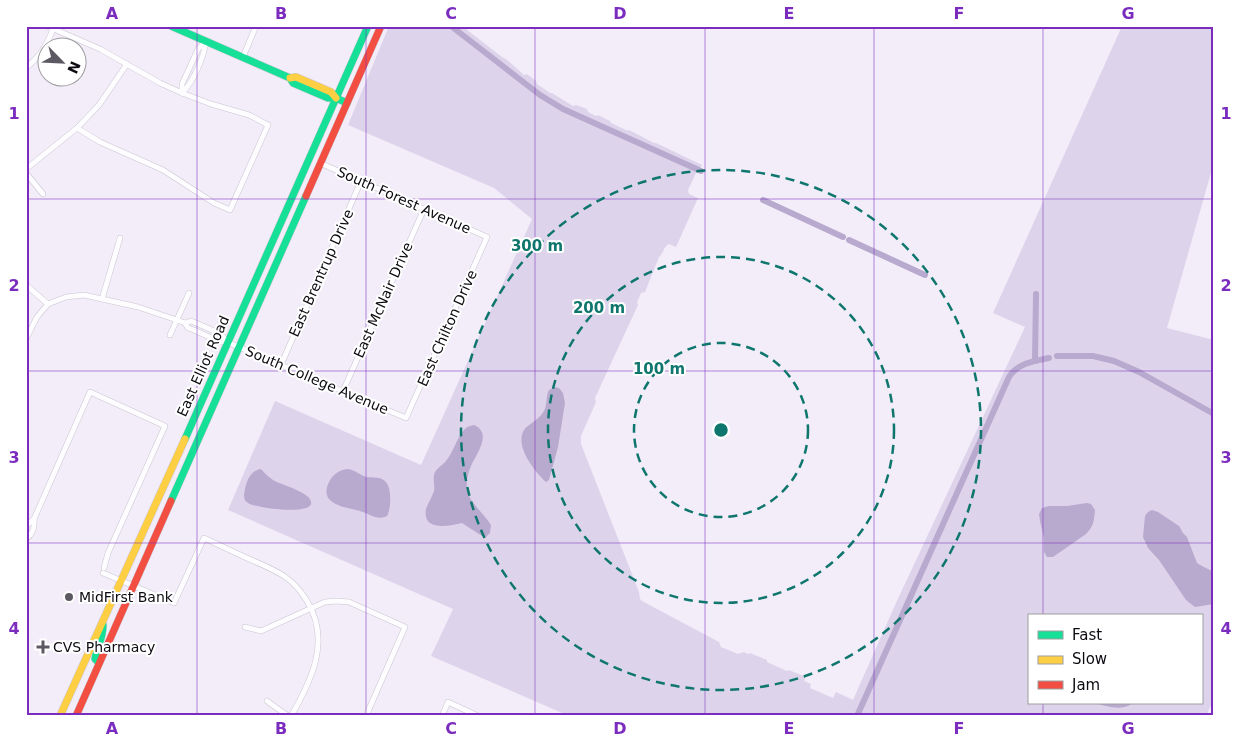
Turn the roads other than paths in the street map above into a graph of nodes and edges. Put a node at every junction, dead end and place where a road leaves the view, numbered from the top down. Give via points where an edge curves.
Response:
1 (47, 26) edge
2 (171, 26) edge
3 (256, 26) edge
4 (368, 26) edge
5 (381, 26) edge
6 (53, 29) junction
7 (206, 41) junction
8 (243, 58) junction
9 (127, 64) junction
10 (26, 68) edge
11 (189, 69) junction
12 (196, 72) junction
13 (182, 93) junction
14 (336, 98) junction
15 (347, 104) junction
16 (77, 128) junction
17 (320, 163) junction
18 (26, 171) edge
19 (361, 181) junction
20 (43, 194) dead end
21 (424, 209) junction
22 (487, 237) joint
23 (120, 238) dead end
24 (26, 285) edge
25 (189, 293) dead end
26 (102, 299) junction
27 (48, 304) junction
28 (177, 320) junction
29 (184, 323) junction
30 (202, 326) junction
31 (199, 333) junction
32 (170, 335) dead end
33 (26, 339) edge
34 (228, 342) junction
35 (239, 347) junction
36 (281, 365) junction
37 (343, 391) junction
38 (200, 403) junction
39 (212, 408) junction
40 (406, 418) joint
41 (34, 519) junction
42 (26, 526) edge
43 (26, 539) edge
44 (122, 580) junction
45 (133, 585) junction
46 (311, 608) junction
47 (103, 622) junction
48 (245, 627) dead end
49 (99, 662) junction
50 (267, 701) dead end
51 (60, 716) edge
52 (76, 716) edge
53 (290, 716) edge
54 (366, 716) edge
55 (442, 716) edge
56 (478, 716) edge

1 - 6 street
2 - 7 main road
3 - 8 street
4 - 14 main road, East Elliot Road
5 - 15 main road, East Elliot Road
6 - 9 street
6 - 10 street via 43,51
7 - 8 main road
7 - 11 street via 198,49
7 - 12 street
8 - 14 main road via 330,91
9 - 13 street
9 - 16 street via 99,105
11 - 12 street
11 - 13 street via 182,84
12 - 13 street
13 - 16 street via 249,115 268,125 230,210 163,170
14 - 15 main road
14 - 34 main road, East Elliot Road
15 - 17 main road, East Elliot Road
16 - 18 street
17 - 19 street, South Forest Avenue
17 - 35 main road, East Elliot Road
18 - 20 street
19 - 21 street, South Forest Avenue
19 - 36 street, East Brentrup Drive
21 - 22 street, South Forest Avenue
21 - 37 street, East McNair Drive
22 - 40 street, East Chilton Drive
23 - 26 street
24 - 27 street
25 - 28 street
26 - 27 street, South College Avenue via 66,296
26 - 28 street, South College Avenue
27 - 33 street
28 - 29 street, South College Avenue
28 - 32 street
29 - 30 street, South College Avenue via 191,321
29 - 31 street, South College Avenue
30 - 31 street
30 - 34 street, South College Avenue via 221,334
31 - 34 street, South College Avenue
34 - 35 street, South College Avenue
34 - 38 main road, East Elliot Road
35 - 36 street, South College Avenue
35 - 39 main road, East Elliot Road
36 - 37 street, South College Avenue
37 - 40 street, South College Avenue
38 - 39 main road
38 - 44 main road, East Elliot Road
39 - 45 main road, East Elliot Road
41 - 42 street
41 - 43 street via 33,531
41 - 44 street via 90,392 165,426 108,553 104,570
44 - 45 street
44 - 47 main road, East Elliot Road
45 - 46 street via 174,603 204,538 286,577
45 - 49 main road, East Elliot Road
46 - 48 street via 262,631
46 - 53 street via 318,630 315,666
46 - 54 street via 325,602 349,602 405,627
47 - 49 main road via 103,636 95,657
47 - 51 main road, East Elliot Road
49 - 52 main road, East Elliot Road
50 - 53 street
55 - 56 street via 448,702

